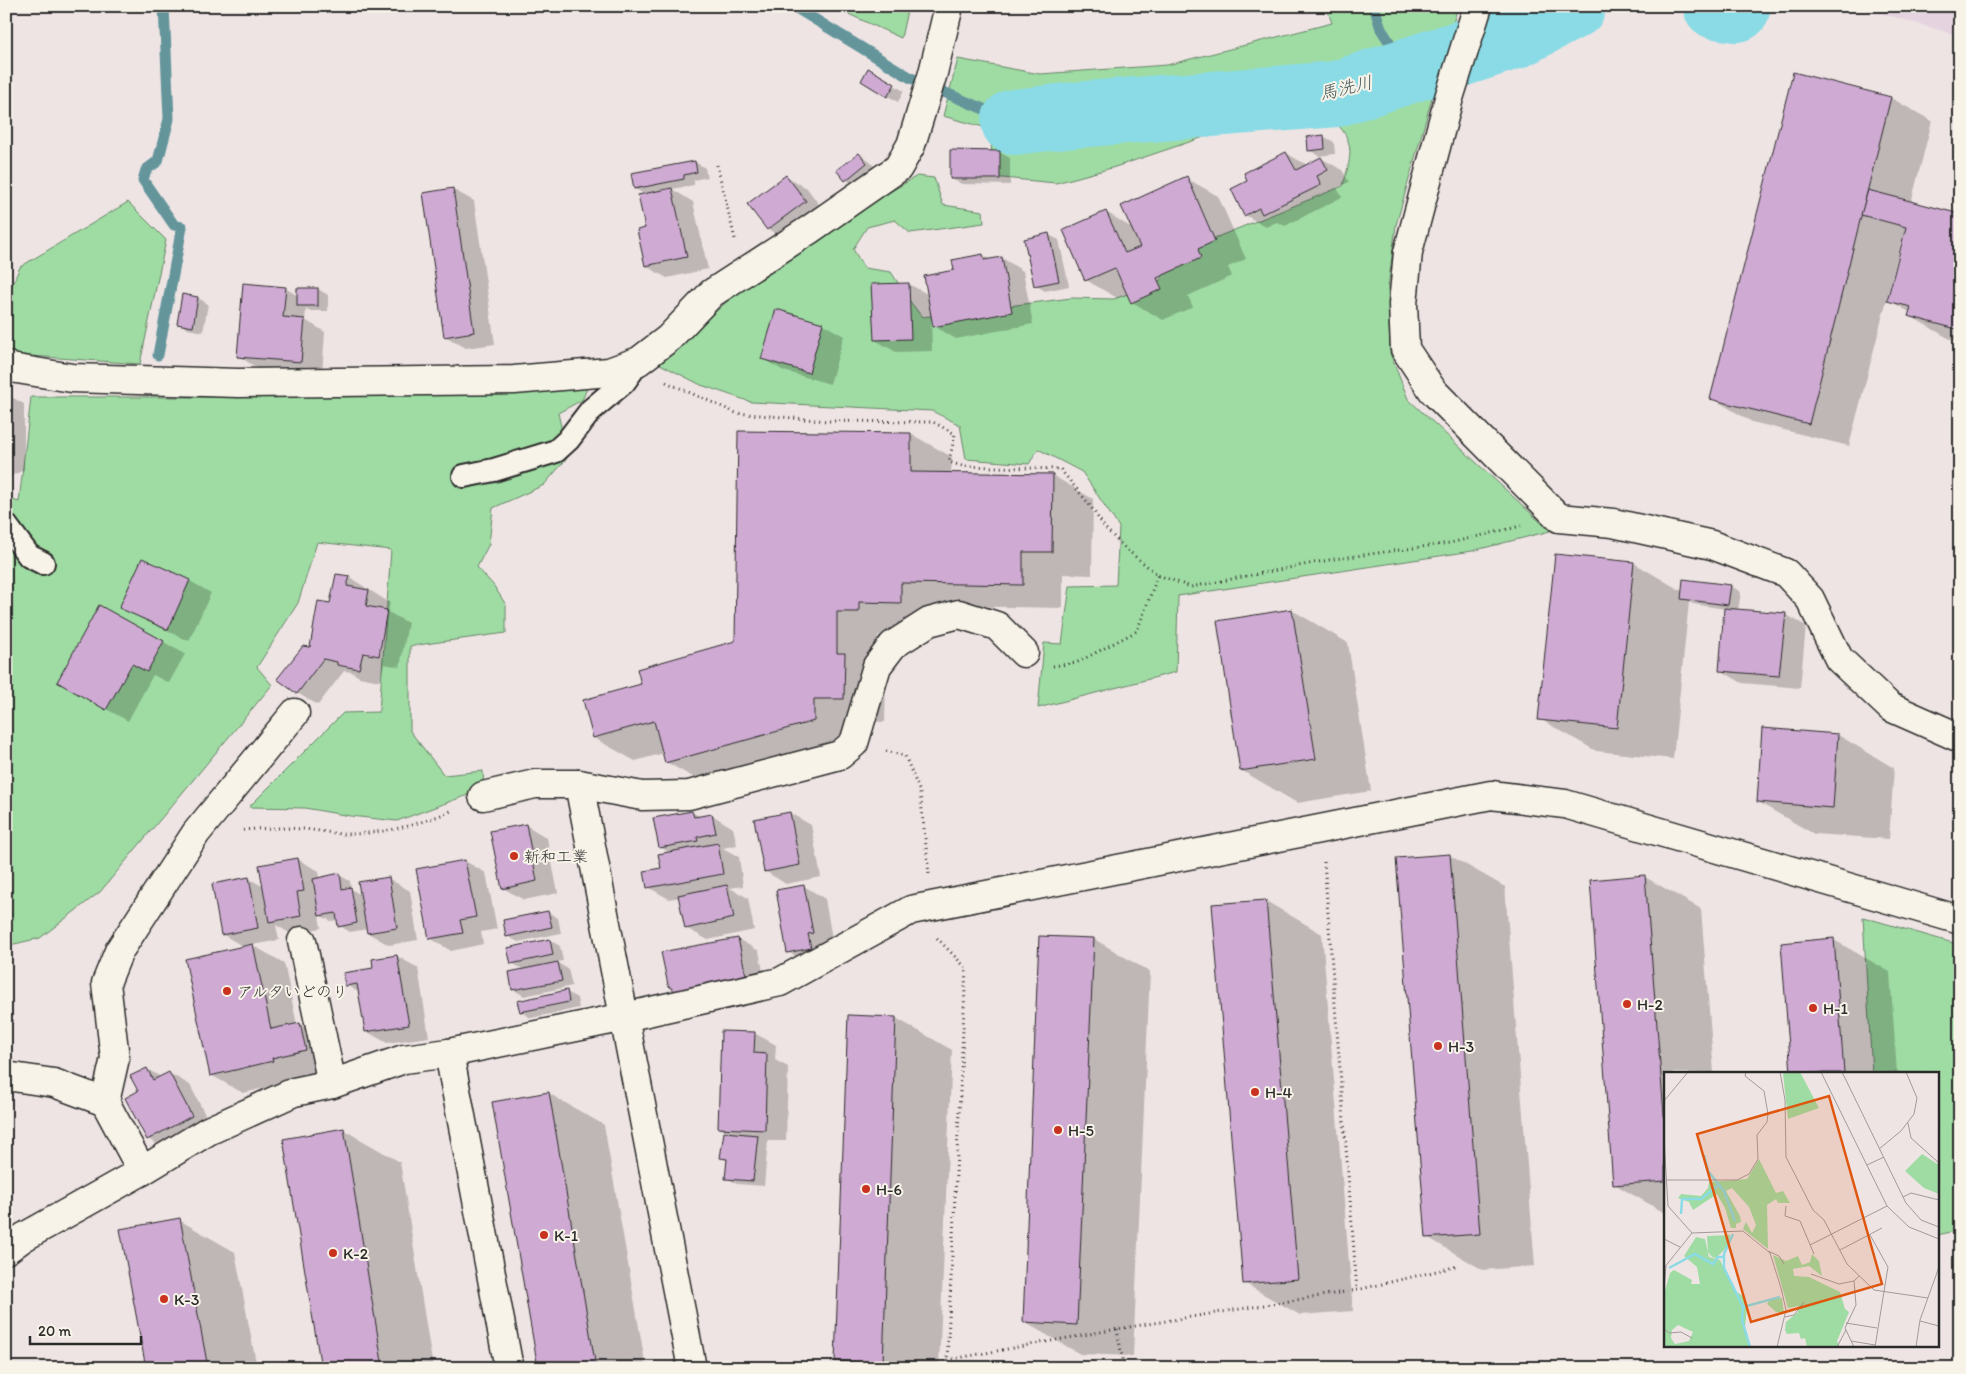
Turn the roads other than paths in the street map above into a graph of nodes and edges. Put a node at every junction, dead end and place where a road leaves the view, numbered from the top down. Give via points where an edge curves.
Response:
1 (949, 6) edge
2 (1478, 6) edge
3 (638, 361) junction
4 (6, 366) edge
5 (464, 476) dead end
6 (6, 525) edge
7 (43, 563) dead end
8 (1024, 653) road end
9 (295, 713) dead end
10 (1960, 738) edge
11 (579, 784) junction
12 (483, 796) road end
13 (1960, 920) edge
14 (302, 940) dead end
15 (625, 1017) junction
16 (449, 1053) junction
17 (6, 1076) edge
18 (332, 1084) junction
19 (105, 1102) junction
20 (142, 1172) junction
21 (6, 1250) edge
22 (510, 1368) edge
23 (692, 1368) edge

1 - 3 street via 911,145 898,168 712,293 669,338
2 - 10 street via 1449,98 1408,252 1403,304 1405,349 1433,391 1559,518 1613,523 1712,545 1786,573 1810,599 1839,659 1890,707
3 - 4 street via 609,372 514,380 238,383 72,378
3 - 5 lane via 624,382 591,410 556,450
6 - 7 lane via 29,556
8 - 11 street via 997,626 959,614 929,622 893,645 878,666 854,743 840,755 689,795 642,796
9 - 19 street via 196,833 119,951 106,983 115,1058
11 - 12 street via 535,784
11 - 15 street
13 - 15 street via 1565,804 1491,795 922,907 780,982
14 - 18 street
15 - 16 street
15 - 23 street
16 - 18 street via 404,1059
16 - 22 street
17 - 19 street via 54,1083
18 - 20 street via 294,1092 208,1131
19 - 20 street
20 - 21 street

